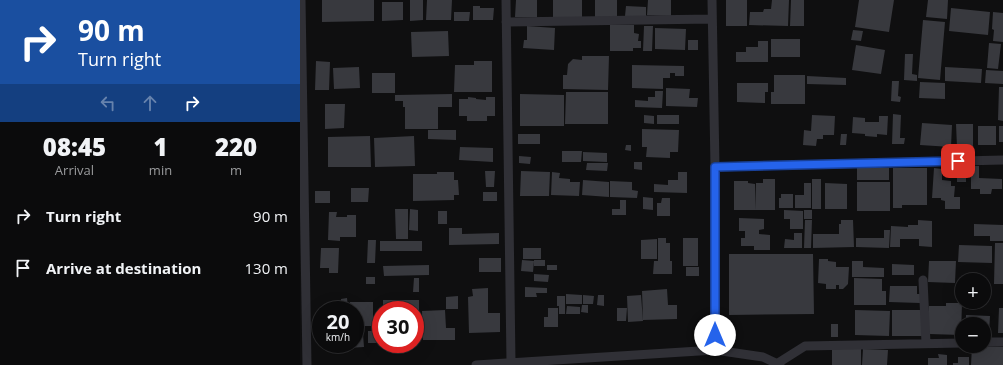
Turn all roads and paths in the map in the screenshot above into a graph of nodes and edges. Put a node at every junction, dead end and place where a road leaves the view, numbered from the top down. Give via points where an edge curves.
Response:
1 (301, 0) edge
2 (506, 0) edge
3 (712, 0) edge
4 (712, 19) junction
5 (506, 22) junction
6 (1003, 160) edge
7 (715, 167) junction
8 (923, 280) dead end
9 (991, 342) edge
10 (1003, 342) edge
11 (955, 343) edge
12 (926, 344) junction
13 (715, 350) junction
14 (511, 362) junction
15 (779, 364) edge
16 (307, 365) edge
17 (476, 365) edge

1 - 16 street
2 - 5 street
3 - 4 street
4 - 5 street
4 - 7 street
5 - 14 street
6 - 7 street
7 - 13 street
8 - 12 street
9 - 10 street
11 - 12 street
12 - 15 street via 805,346
13 - 14 street
13 - 15 street via 763,357
14 - 17 street

